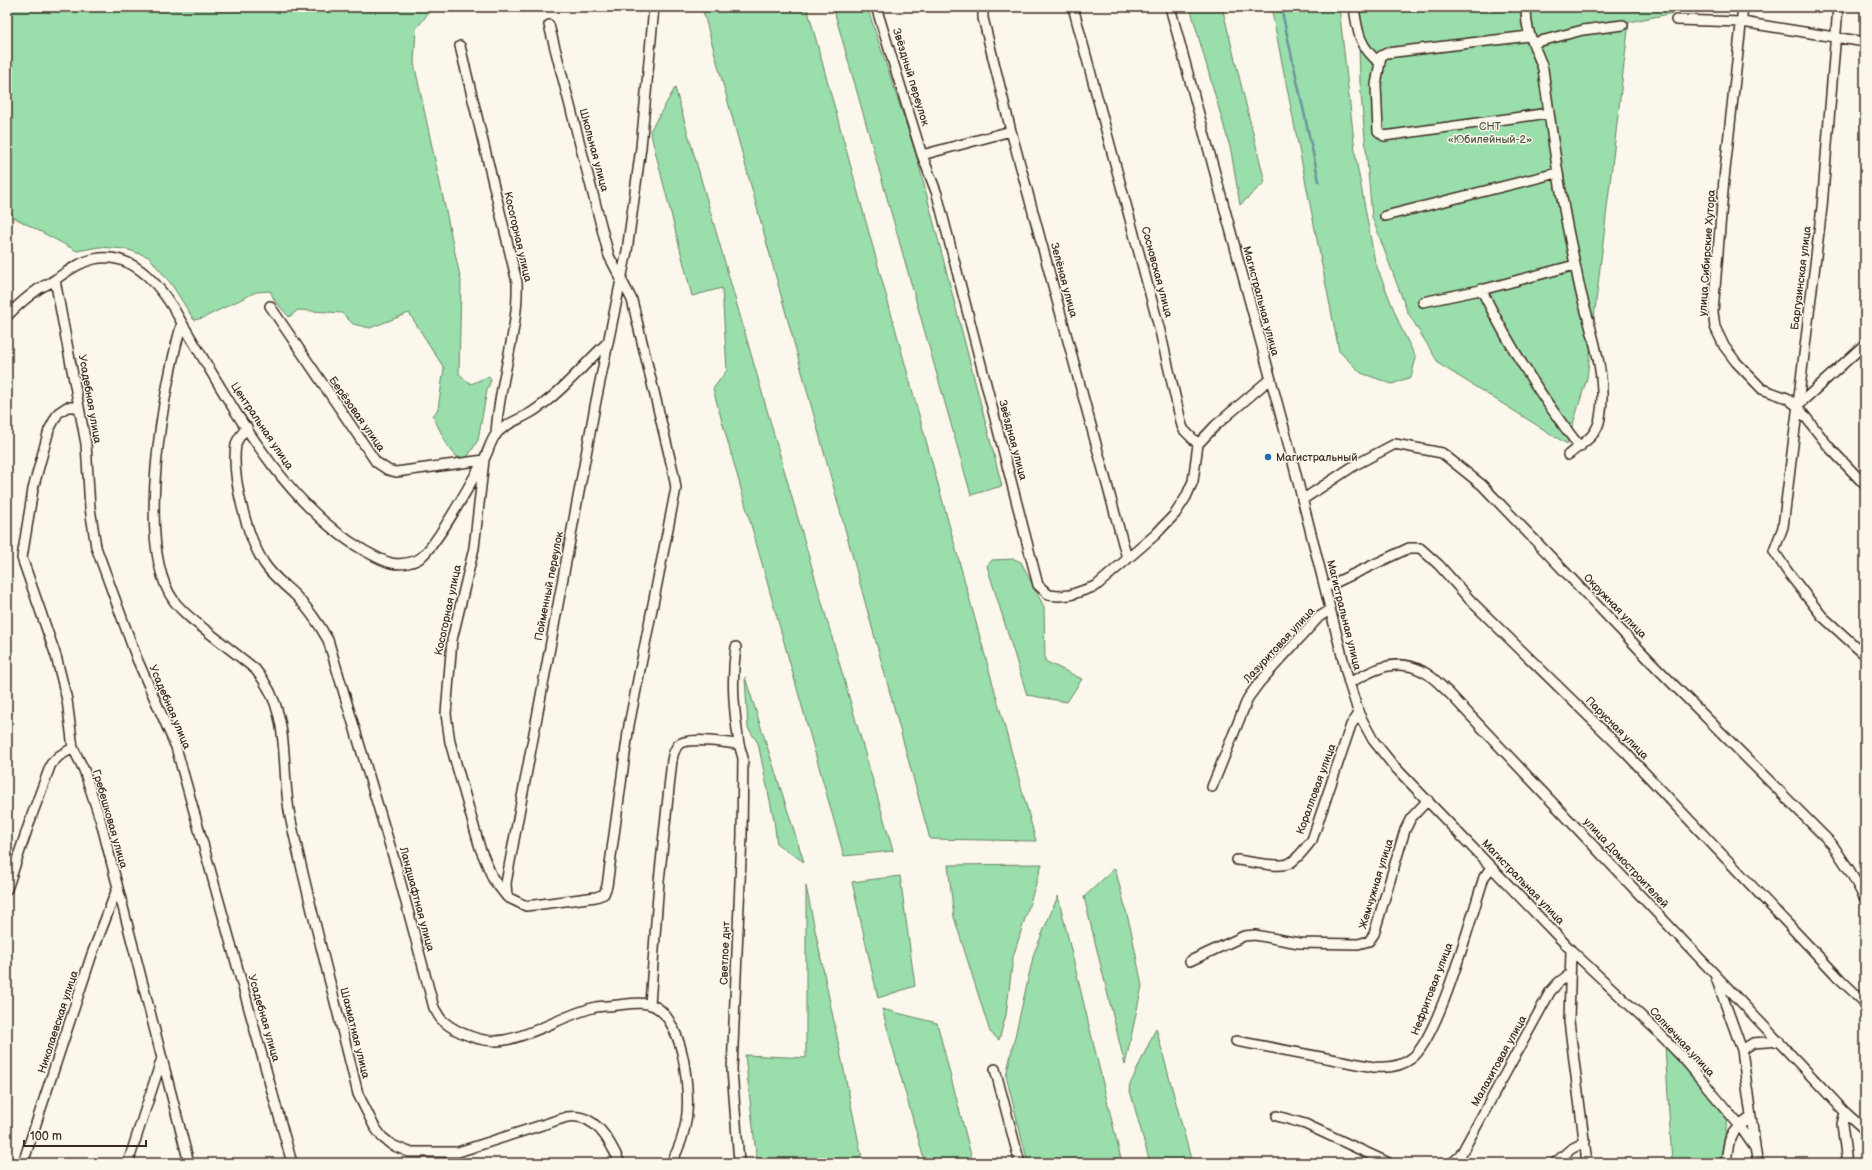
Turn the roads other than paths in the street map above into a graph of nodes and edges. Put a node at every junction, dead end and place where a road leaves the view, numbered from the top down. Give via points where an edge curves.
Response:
1 (654, 7) edge
2 (876, 7) edge
3 (983, 7) edge
4 (1073, 7) edge
5 (1170, 7) edge
6 (1354, 7) edge
7 (1526, 7) edge
8 (1743, 7) edge
9 (1838, 7) edge
10 (1676, 20) dead end
11 (1742, 22) junction
12 (549, 25) dead end
13 (1623, 25) dead end
14 (1835, 37) junction
15 (1531, 39) junction
16 (1865, 42) edge
17 (460, 46) dead end
18 (1380, 63) junction
19 (1549, 113) junction
20 (1011, 131) junction
21 (922, 155) junction
22 (1557, 173) junction
23 (1385, 216) dead end
24 (1575, 265) junction
25 (55, 280) junction
26 (621, 280) junction
27 (1481, 289) junction
28 (1423, 302) dead end
29 (270, 306) dead end
30 (7, 316) edge
31 (182, 323) junction
32 (608, 342) junction
33 (1865, 344) edge
34 (1270, 379) junction
35 (79, 406) junction
36 (1797, 406) junction
37 (247, 427) junction
38 (496, 435) junction
39 (1198, 444) junction
40 (1580, 447) junction
41 (1568, 456) dead end
42 (484, 460) junction
43 (1865, 484) edge
44 (1302, 500) junction
45 (1126, 558) junction
46 (1326, 587) junction
47 (1330, 610) junction
48 (736, 647) dead end
49 (1865, 655) edge
50 (1349, 683) junction
51 (1359, 714) junction
52 (739, 744) junction
53 (73, 748) junction
54 (1212, 787) dead end
55 (1428, 800) junction
56 (1237, 860) dead end
57 (1491, 868) junction
58 (7, 889) edge
59 (118, 889) junction
60 (507, 897) junction
61 (1865, 899) edge
62 (1571, 950) junction
63 (1190, 961) dead end
64 (1570, 974) junction
65 (1715, 975) junction
66 (1865, 1003) edge
67 (650, 1004) junction
68 (1779, 1040) junction
69 (1236, 1041) dead end
70 (1742, 1050) junction
71 (162, 1058) junction
72 (995, 1069) dead end
73 (1845, 1112) junction
74 (1277, 1116) dead end
75 (1750, 1118) junction
76 (1739, 1125) junction
77 (1865, 1130) edge
78 (1585, 1142) junction
79 (1755, 1148) junction
80 (23, 1163) edge
81 (128, 1163) edge
82 (189, 1163) edge
83 (292, 1163) edge
84 (620, 1163) edge
85 (671, 1163) edge
86 (739, 1163) edge
87 (1020, 1163) edge
88 (1389, 1163) edge
89 (1452, 1163) edge
90 (1555, 1163) edge
91 (1587, 1163) edge
92 (1726, 1163) edge
93 (1758, 1163) edge
94 (1847, 1163) edge

1 - 26 street, Пойменный переулок via 641,147
2 - 21 street, Звёздный переулок
3 - 20 street, Зелёная улица via 983,18
4 - 39 street, Сосновская улица via 1158,324 1182,426
5 - 34 street, Магистральная улица
6 - 18 street via 1356,27 1364,47 1369,55
7 - 15 street
8 - 11 street, улица Сибирские Хутора
9 - 14 street, Баргузинская улица
10 - 11 street
11 - 14 street
11 - 36 street, улица Сибирские Хутора via 1724,180 1713,312 1715,327 1724,346 1736,362 1762,389 1787,398
12 - 26 street, Школьная улица via 609,256
13 - 15 street
14 - 16 street
14 - 36 street, Баргузинская улица via 1822,207
15 - 18 street via 1387,53 1382,56
15 - 19 street via 1543,69
17 - 38 street, Косогорная улица via 517,282 509,350 497,411
18 - 19 street via 1376,85 1378,131 1384,136
19 - 22 street
20 - 21 street
20 - 45 street, Зелёная улица
21 - 45 street, Звёздная улица via 937,194 1038,585 1049,594 1070,595 1096,586
22 - 23 street
22 - 24 street
24 - 27 street
24 - 40 street via 1595,344 1603,399 1596,431
25 - 30 street, Центральная улица via 39,288
25 - 31 street, Центральная улица via 79,264 94,259 111,258 126,262 141,270 162,291
25 - 35 street, Усадебная улица
26 - 32 street, Пойменный переулок
26 - 60 street, Школьная улица via 632,300 676,488 629,725 608,886 604,894 596,898 526,906
27 - 28 street
27 - 40 street via 1497,322 1536,387
29 - 42 street, Берёзовая улица via 376,462 396,472
31 - 37 street, Центральная улица
31 - 84 street, Шахматная улица via 163,407 155,490 154,531 159,563 168,591 184,613 255,669 265,680 274,697 280,715 289,812 294,835 358,1094 374,1126 392,1145 409,1152 458,1152 574,1116 588,1120 601,1130
32 - 38 street via 549,399 532,412 506,425
32 - 60 street, Пойменный переулок via 506,883
33 - 36 street
34 - 39 street via 1216,424
34 - 44 street, Магистральная улица
35 - 53 street, Гребешковая улица via 67,407 58,413 49,430 33,489 22,558 56,656 67,700
35 - 83 street, Усадебная улица via 86,444 90,508 96,547 137,659 176,746
36 - 43 street, улица Сибирские Хутора via 1829,447
36 - 49 street, Баргузинская улица via 1784,528 1774,551 1822,616
37 - 42 street, Центральная улица via 276,470 314,514 353,544 387,564 418,560 433,546
37 - 67 street, Ландшафтная улица via 236,445 237,475 245,519 264,563 314,617 328,640 397,869 434,1008 442,1020 468,1036 503,1041 596,1008 630,1003
38 - 42 street, Центральная улица
39 - 45 street, Звёздная улица via 1193,481 1186,497 1175,514 1155,535
40 - 41 street
42 - 60 street, Косогорная улица via 474,548 452,640 446,714 450,742 480,848 492,879
44 - 46 street, Магистральная улица
44 - 61 street, Окружная улица via 1395,444 1442,454 1482,485 1657,668 1832,844
46 - 47 street, Магистральная улица
46 - 66 street, Парусная улица via 1408,548 1420,548 1626,753
47 - 50 street, Магистральная улица
47 - 54 street, Лазуритовая улица via 1319,618 1248,698
48 - 52 street, Светлое днт via 732,672
50 - 51 street, Магистральная улица
50 - 65 street, улица Домостроителей via 1376,668 1390,664 1424,672 1450,694
51 - 55 street, Магистральная улица via 1373,740 1392,765
51 - 56 street, Коралловая улица via 1351,725 1312,840 1300,855 1289,864
52 - 67 street via 687,740 679,744 674,751 659,881
52 - 86 street, Светлое днт via 743,758 742,835 732,1070
53 - 58 street via 59,756 52,764
53 - 59 street, Гребешковая улица via 84,770 101,822
55 - 57 street, Магистральная улица
55 - 63 street, Жемчужная улица via 1411,818 1405,830 1374,934 1369,941 1358,944 1299,943 1255,935 1244,936
57 - 62 street, Магистральная улица
57 - 69 street, Нефритовая улица via 1484,877 1438,1014 1422,1049 1411,1060 1391,1068 1374,1067
59 - 71 street, Гребешковая улица
59 - 80 street, Николаевская улица via 92,954
62 - 64 street
62 - 76 street, Солнечная улица via 1685,1060
64 - 78 street via 1569,1020
64 - 89 street, Малахитовая улица via 1550,992 1460,1156
65 - 68 street, улица Домостроителей
65 - 70 street
67 - 85 street via 662,1012 675,1030 682,1051 687,1081 686,1126
68 - 70 street via 1753,1043
68 - 73 street, улица Домостроителей
70 - 75 street
71 - 81 street
71 - 82 street, Гребешковая улица
72 - 87 street
73 - 77 street, улица Домостроителей
73 - 94 street via 1842,1124
74 - 88 street via 1305,1124
75 - 76 street
75 - 79 street
76 - 79 street, Солнечная улица
76 - 92 street via 1733,1130
78 - 90 street via 1571,1149
78 - 91 street
79 - 93 street, Солнечная улица

